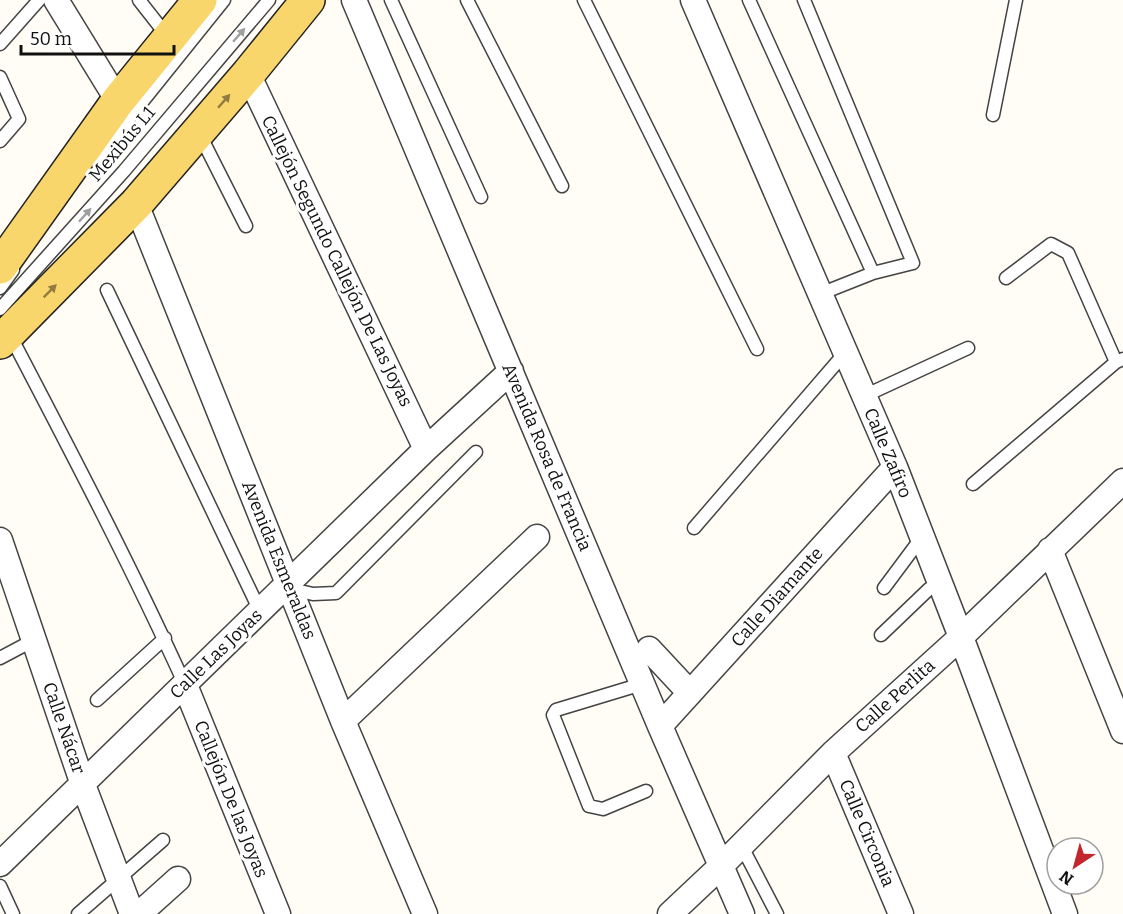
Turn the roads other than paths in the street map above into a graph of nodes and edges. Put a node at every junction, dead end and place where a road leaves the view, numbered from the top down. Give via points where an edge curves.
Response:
1 (39, 0) edge
2 (56, 0) edge
3 (139, 0) edge
4 (200, 0) edge
5 (224, 0) edge
6 (269, 0) edge
7 (308, 0) edge
8 (354, 0) edge
9 (391, 0) edge
10 (467, 0) edge
11 (584, 0) edge
12 (693, 0) edge
13 (749, 0) edge
14 (804, 0) edge
15 (1016, 0) edge
16 (169, 38) junction
17 (0, 44) edge
18 (248, 74) junction
19 (0, 77) edge
20 (118, 101) junction
21 (993, 115) dead end
22 (198, 132) junction
23 (0, 141) edge
24 (91, 165) dead end
25 (562, 186) dead end
26 (70, 190) dead end
27 (481, 197) dead end
28 (136, 204) junction
29 (246, 226) dead end
30 (0, 267) edge
31 (873, 273) junction
32 (1006, 278) dead end
33 (0, 288) edge
34 (107, 290) dead end
35 (820, 294) junction
36 (3, 328) edge
37 (968, 348) dead end
38 (757, 349) dead end
39 (845, 353) junction
40 (1120, 360) edge
41 (511, 371) junction
42 (864, 396) junction
43 (426, 448) junction
44 (476, 452) dead end
45 (895, 467) junction
46 (1123, 481) edge
47 (973, 484) dead end
48 (694, 528) dead end
49 (537, 537) dead end
50 (922, 537) junction
51 (0, 540) edge
52 (1050, 550) junction
53 (940, 582) junction
54 (289, 586) junction
55 (884, 588) dead end
56 (260, 610) junction
57 (881, 635) dead end
58 (961, 637) junction
59 (165, 638) junction
60 (34, 640) junction
61 (650, 649) dead end
62 (0, 658) edge
63 (642, 684) junction
64 (184, 685) junction
65 (690, 693) junction
66 (97, 700) dead end
67 (343, 721) junction
68 (660, 726) junction
69 (1123, 731) edge
70 (833, 753) junction
71 (82, 782) junction
72 (646, 791) dead end
73 (163, 840) dead end
74 (741, 845) junction
75 (0, 864) edge
76 (721, 866) junction
77 (118, 879) junction
78 (178, 879) dead end
79 (0, 886) edge
80 (13, 914) edge
81 (78, 914) edge
82 (132, 914) edge
83 (139, 914) edge
84 (278, 914) edge
85 (425, 914) edge
86 (670, 914) edge
87 (742, 914) edge
88 (777, 914) edge
89 (902, 914) edge
90 (1065, 914) edge

1 - 17 lane
2 - 20 street
3 - 16 lane
4 - 16 main road
5 - 24 lane, Mexibús L1
36 -> 6 lane, Mexibús L1 via 124,171
7 - 18 main road
8 - 41 street, Avenida Rosa de Francia
9 - 27 lane
10 - 25 lane
11 - 38 lane
12 - 35 street, Calle Zafiro
13 - 31 lane
14 - 31 lane via 913,263
15 - 21 lane
16 - 20 main road
22 -> 18 main road
18 - 43 street, Callejón Segundo Callejón De Las Joyas
19 - 23 lane via 19,118
20 - 30 main road
22 - 28 main road
22 - 29 lane
26 - 33 lane, Mexibús L1
36 -> 28 main road
28 - 54 street, Avenida Esmeraldas
31 - 35 lane
32 - 40 lane via 1051,244 1068,253
34 - 56 lane
35 - 39 street, Calle Zafiro
36 - 59 lane
37 - 42 lane
39 - 42 street, Calle Zafiro
39 - 48 lane
40 - 47 lane
41 - 43 street, Calle Las Joyas
41 - 63 street, Avenida Rosa de Francia
42 - 45 street, Calle Zafiro
43 - 54 street, Calle Las Joyas
44 - 54 lane via 336,593 313,594
45 - 50 street, Calle Zafiro
45 - 65 street, Calle Diamante
46 - 52 street, Calle Perlita
49 - 67 street
50 - 53 street, Calle Zafiro
50 - 55 lane
51 - 60 street, Calle Nácar
52 - 58 street, Calle Perlita
52 - 69 street
53 - 57 lane
53 - 58 street, Calle Zafiro
54 - 56 street, Calle Las Joyas
54 - 67 street, Avenida Esmeraldas
56 - 64 street, Calle Las Joyas
58 - 70 street, Calle Perlita
58 - 90 street, Calle Zafiro
59 - 64 lane
59 - 66 lane
60 - 62 lane
60 - 71 street, Calle Nácar
61 - 65 street
63 - 68 street, Avenida Rosa de Francia
63 - 72 lane via 556,710 553,715 589,806 603,808
64 - 71 street, Calle Las Joyas
64 - 84 street, Callejón De las Joyas
65 - 68 street, Calle Diamante
67 - 85 street, Avenida Esmeraldas
68 - 76 street, Avenida Rosa de Francia
70 - 74 street, Calle Perlita
70 - 89 street, Calle Circonia
71 - 75 street, Calle Las Joyas
71 - 77 street, Calle Nácar
73 - 77 lane
74 - 76 street, Calle Perlita
74 - 88 lane
76 - 86 street, Calle Perlita
76 - 87 street, Avenida Rosa de Francia
77 - 81 lane
77 - 82 street, Calle Nácar
78 - 83 street
79 - 80 lane

